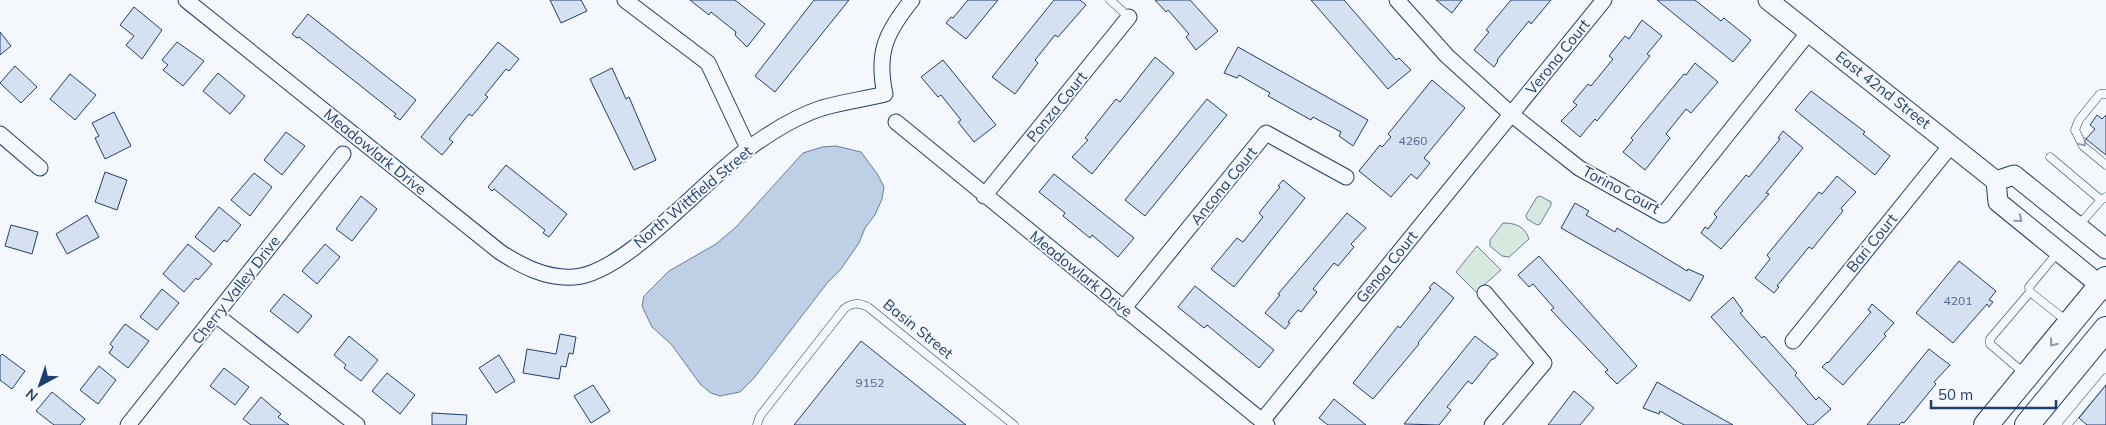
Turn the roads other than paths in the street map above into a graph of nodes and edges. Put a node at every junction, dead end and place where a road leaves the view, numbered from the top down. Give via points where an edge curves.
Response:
1 (186, 0) edge
2 (625, 0) edge
3 (912, 0) edge
4 (1110, 0) edge
5 (1398, 0) edge
6 (1604, 0) edge
7 (1768, 0) edge
8 (1129, 17) joint
9 (1809, 32) junction
10 (2106, 94) edge
11 (1511, 114) junction
12 (896, 122) dead end
13 (0, 134) edge
14 (1952, 144) junction
15 (748, 148) junction
16 (343, 154) dead end
17 (2050, 157) dead end
18 (2106, 165) edge
19 (40, 168) dead end
20 (1346, 177) dead end
21 (1996, 181) junction
22 (984, 196) junction
23 (2103, 198) edge
24 (2078, 226) junction
25 (2106, 249) edge
26 (2059, 252) junction
27 (575, 278) joint
28 (2104, 285) edge
29 (2030, 292) junction
30 (1485, 293) dead end
31 (1124, 308) junction
32 (216, 315) junction
33 (2070, 323) junction
34 (2106, 329) edge
35 (1793, 341) dead end
36 (2027, 375) junction
37 (2106, 378) edge
38 (1264, 423) edge
39 (128, 425) edge
40 (357, 425) edge
41 (757, 425) edge
42 (1014, 425) edge
43 (1492, 425) edge
44 (1986, 425) edge
45 (2027, 425) edge
46 (2068, 425) edge

1 - 27 street, Meadowlark Drive via 500,252 543,274
2 - 15 street via 708,63
3 - 15 street, North Wittfield Street via 895,21 886,41 882,68 885,94 800,116
4 - 8 lane
5 - 11 street, Torino Court via 1447,56
6 - 11 street, Verona Court
7 - 9 street, East 42nd Street
8 - 22 street, Ponza Court
9 - 11 street, Torino Court via 1663,215 1579,168
9 - 14 street, East 42nd Street
10 -> 18 lane via 2100,94 2074,130 2083,146
11 - 38 street, Genoa Court
12 - 22 street, Meadowlark Drive
13 - 19 street
14 - 21 street, East 42nd Street
14 - 35 street, Bari Court
15 - 27 street, North Wittfield Street via 624,255 594,272
16 - 32 street, Cherry Valley Drive
17 - 23 lane
20 - 31 street, Ancona Court via 1266,133
21 - 24 street via 2014,175
21 -> 26 street via 1998,202
22 - 31 street, Meadowlark Drive
23 - 24 lane
24 - 25 street
26 - 28 street
26 - 29 lane via 2029,287
28 - 33 main road
29 - 33 lane
29 - 36 lane via 1990,339 1990,344
30 - 43 street via 1544,363
31 - 38 street, Meadowlark Drive
32 - 39 street, Cherry Valley Drive
32 - 40 street
33 -> 36 main road
34 - 45 main road
36 - 44 main road
37 - 46 lane
41 - 42 lane, Basin Street via 760,416 844,309 860,303

